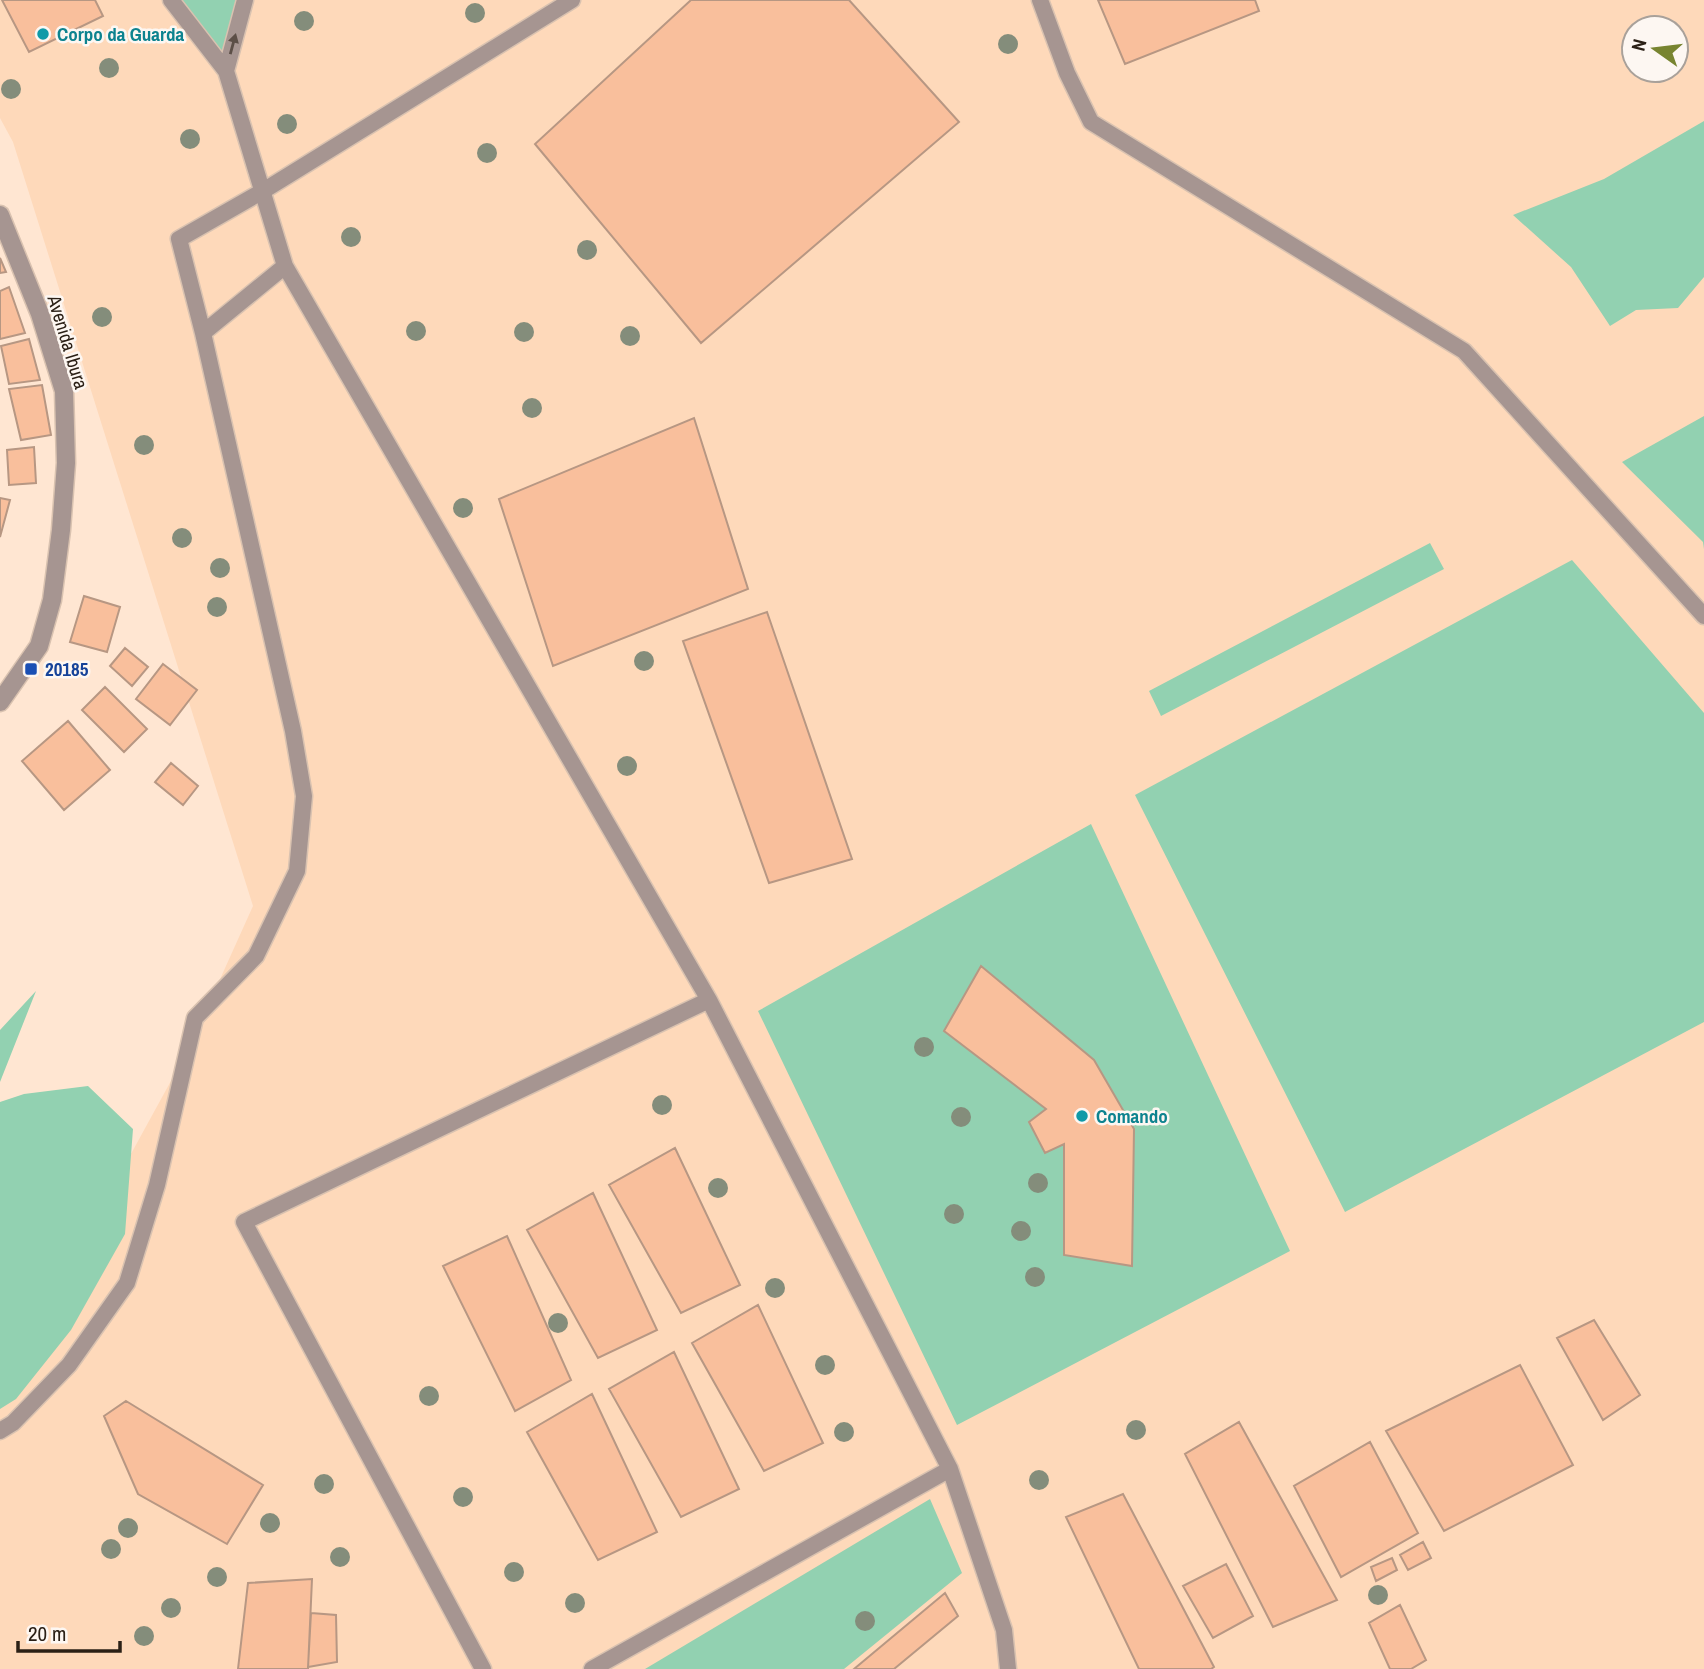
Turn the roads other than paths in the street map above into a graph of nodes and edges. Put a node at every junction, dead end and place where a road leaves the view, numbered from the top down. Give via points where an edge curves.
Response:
1 (171, 0) edge
2 (245, 0) edge
3 (572, 0) edge
4 (1040, 0) edge
5 (226, 71) junction
6 (263, 191) junction
7 (0, 215) edge
8 (285, 266) junction
9 (203, 334) junction
10 (1704, 616) edge
11 (0, 702) edge
12 (709, 1000) junction
13 (0, 1432) edge
14 (950, 1469) junction
15 (483, 1669) edge
16 (592, 1669) edge
17 (1008, 1669) edge

1 - 5 lane
5 -> 2 lane
3 - 6 lane
4 - 10 lane via 1091,122 1464,351
5 - 6 lane
6 - 8 lane
6 - 9 lane via 179,239
7 - 11 street, Avenida Ibura via 40,314 64,391 66,463 52,600 39,646
8 - 9 lane
8 - 12 lane
9 - 13 lane via 293,731 304,796 297,871 256,956 195,1018 157,1185 127,1283 69,1365
12 - 14 lane
12 - 15 lane via 244,1222
14 - 16 lane
14 - 17 lane via 1004,1630

